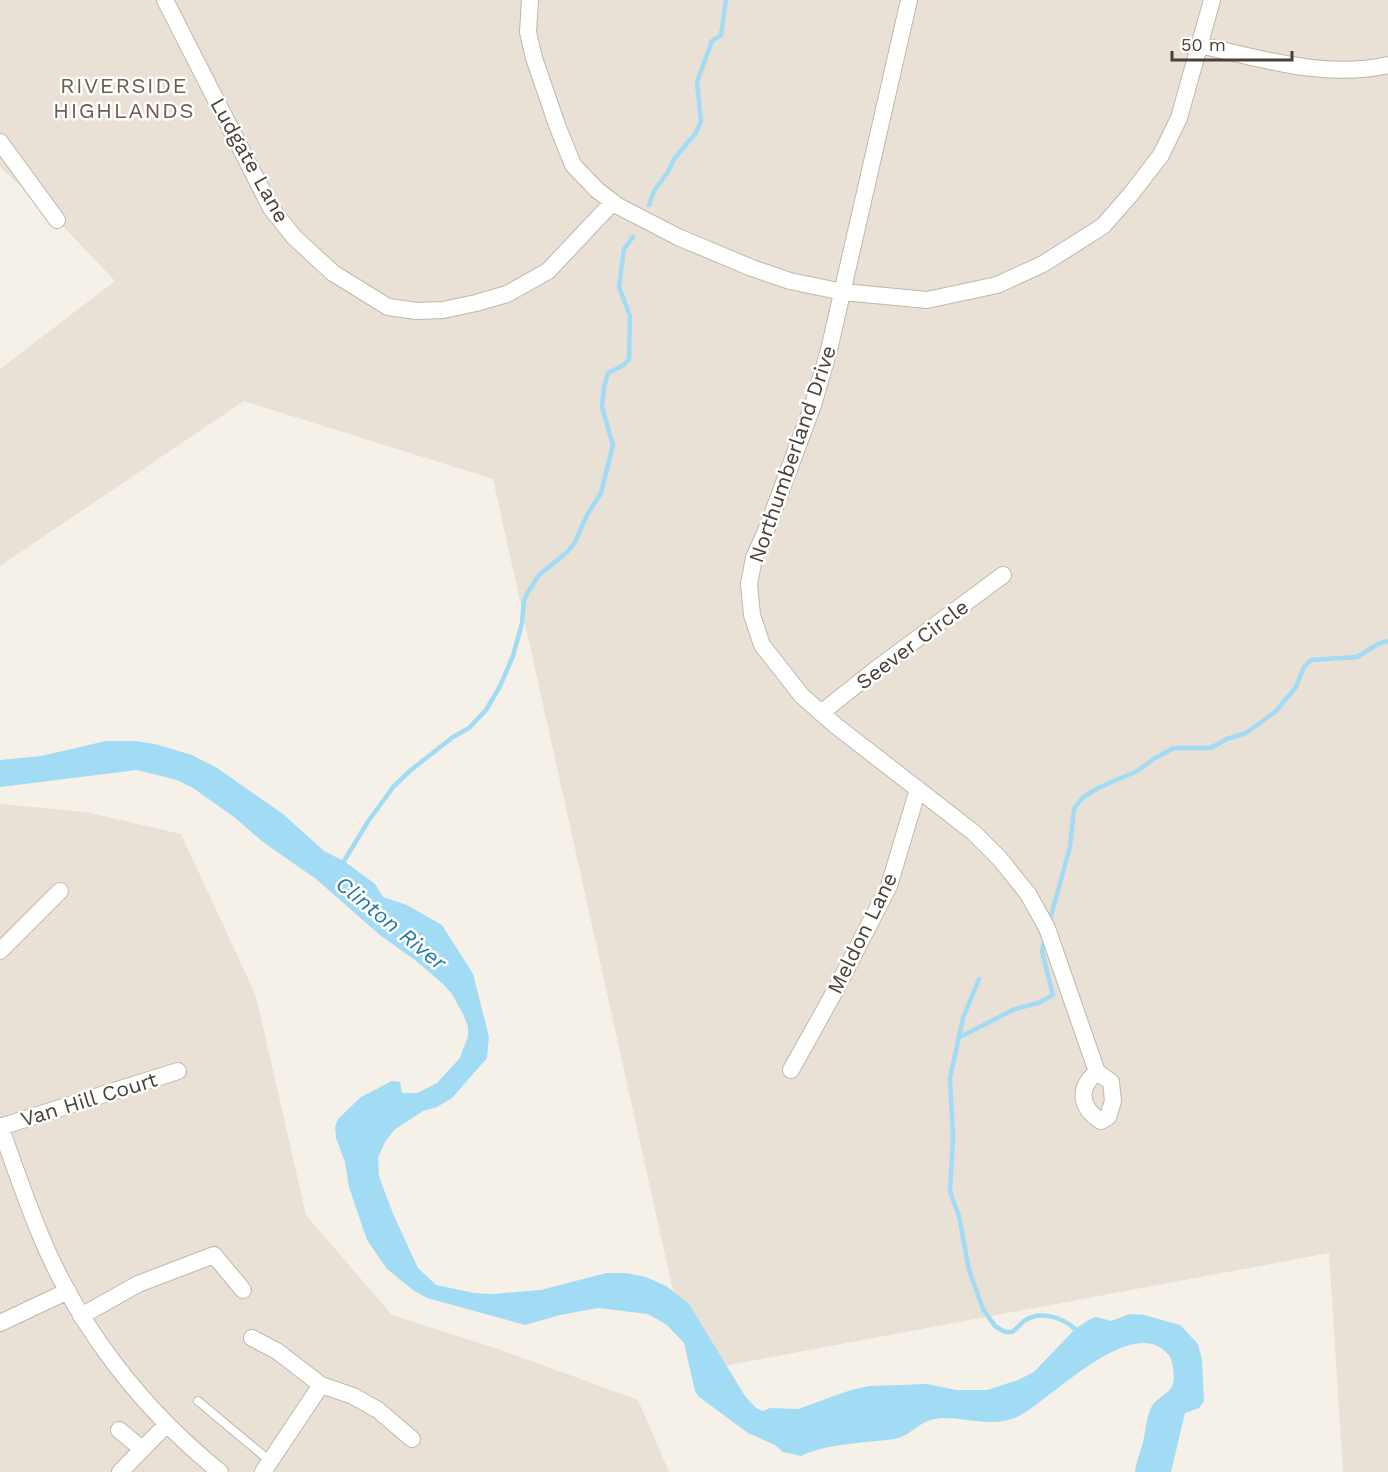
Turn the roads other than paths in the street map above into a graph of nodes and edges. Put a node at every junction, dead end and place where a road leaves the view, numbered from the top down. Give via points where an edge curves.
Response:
1 (165, 0) edge
2 (530, 0) edge
3 (909, 0) edge
4 (1212, 0) edge
5 (1200, 45) junction
6 (1388, 65) edge
7 (0, 142) edge
8 (613, 202) junction
9 (57, 220) dead end
10 (843, 292) junction
11 (1003, 575) dead end
12 (821, 713) junction
13 (918, 789) junction
14 (60, 891) dead end
15 (7, 933) edge
16 (0, 951) edge
17 (791, 1070) dead end
18 (178, 1071) dead end
19 (1097, 1072) dead end
20 (0, 1126) edge
21 (243, 1290) dead end
22 (68, 1291) junction
23 (81, 1316) junction
24 (0, 1323) edge
25 (252, 1338) dead end
26 (321, 1384) junction
27 (198, 1401) dead end
28 (167, 1424) junction
29 (119, 1430) dead end
30 (412, 1440) dead end
31 (142, 1449) junction
32 (266, 1467) edge
33 (120, 1472) edge
34 (220, 1472) edge

1 - 8 street, Ludgate Lane via 271,208 294,237 333,273 388,307 443,310 507,294 548,271
2 - 8 street via 528,32 534,58 573,165
3 - 10 street, Northumberland Drive
4 - 5 street
5 - 6 street via 1291,66 1332,71
5 - 10 street via 1179,118 1161,154 1103,226 1043,264 998,285 927,300
7 - 9 street
8 - 10 street via 678,237 752,268
10 - 12 street, Northumberland Drive via 813,405 754,558 749,584 752,615 762,645 802,696
11 - 12 street, Seever Circle
12 - 13 street, Northumberland Drive
13 - 17 street, Meldon Lane via 889,886
13 - 19 street, Northumberland Drive via 973,832 1028,894 1047,928
14 - 15 street
15 - 16 street
18 - 20 street, Van Hill Court
20 - 22 street via 40,1235
21 - 23 street via 214,1255 138,1284
22 - 23 street
22 - 24 street
23 - 28 street via 135,1390
25 - 26 street via 277,1351
26 - 30 street via 378,1410
26 - 32 street
27 - 32 lane
28 - 31 street
28 - 34 street
29 - 31 street
31 - 33 street

